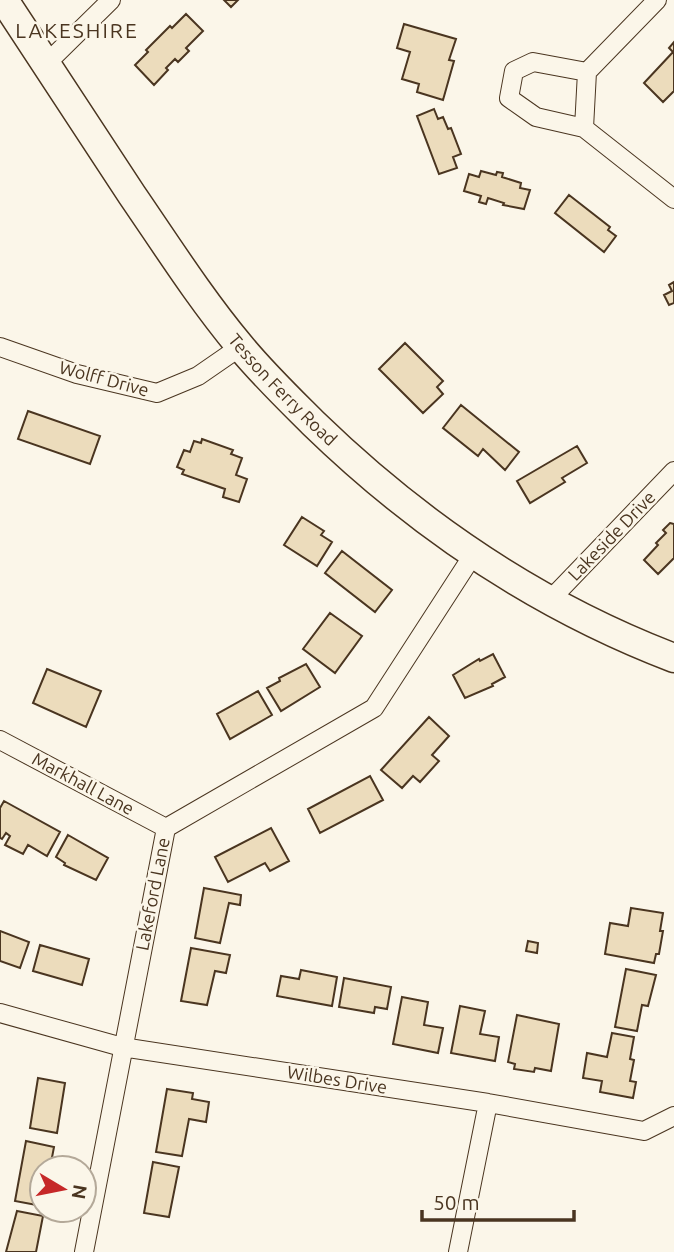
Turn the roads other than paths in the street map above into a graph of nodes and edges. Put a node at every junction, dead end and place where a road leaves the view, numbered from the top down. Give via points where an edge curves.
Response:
1 (4, 0) edge
2 (111, 0) edge
3 (657, 0) edge
4 (46, 64) junction
5 (587, 72) junction
6 (584, 128) junction
7 (674, 199) edge
8 (0, 347) edge
9 (240, 347) junction
10 (674, 471) edge
11 (474, 555) junction
12 (550, 600) junction
13 (674, 658) edge
14 (0, 740) edge
15 (166, 828) junction
16 (0, 1013) edge
17 (122, 1047) junction
18 (488, 1103) junction
19 (674, 1116) edge
20 (84, 1252) edge
21 (458, 1252) edge

1 - 4 main road, Tesson Ferry Road
2 - 4 street
3 - 5 street
4 - 9 main road, Tesson Ferry Road
5 - 6 street
5 - 6 street via 533,62 514,71 509,98 536,117
6 - 7 street
8 - 9 street, Wolff Drive via 77,374 157,393 198,376
9 - 11 main road, Tesson Ferry Road via 336,445 399,500
10 - 12 street, Lakeside Drive
11 - 12 main road, Tesson Ferry Road
11 - 15 street, Lakeford Lane via 374,708
12 - 13 main road, Tesson Ferry Road
14 - 15 street, Markhall Lane
15 - 17 street, Lakeford Lane
16 - 17 street, Wilbes Drive
17 - 18 street, Wilbes Drive
17 - 20 street, Lakeford Lane
18 - 19 street, Wilbes Drive via 644,1131
18 - 21 street

